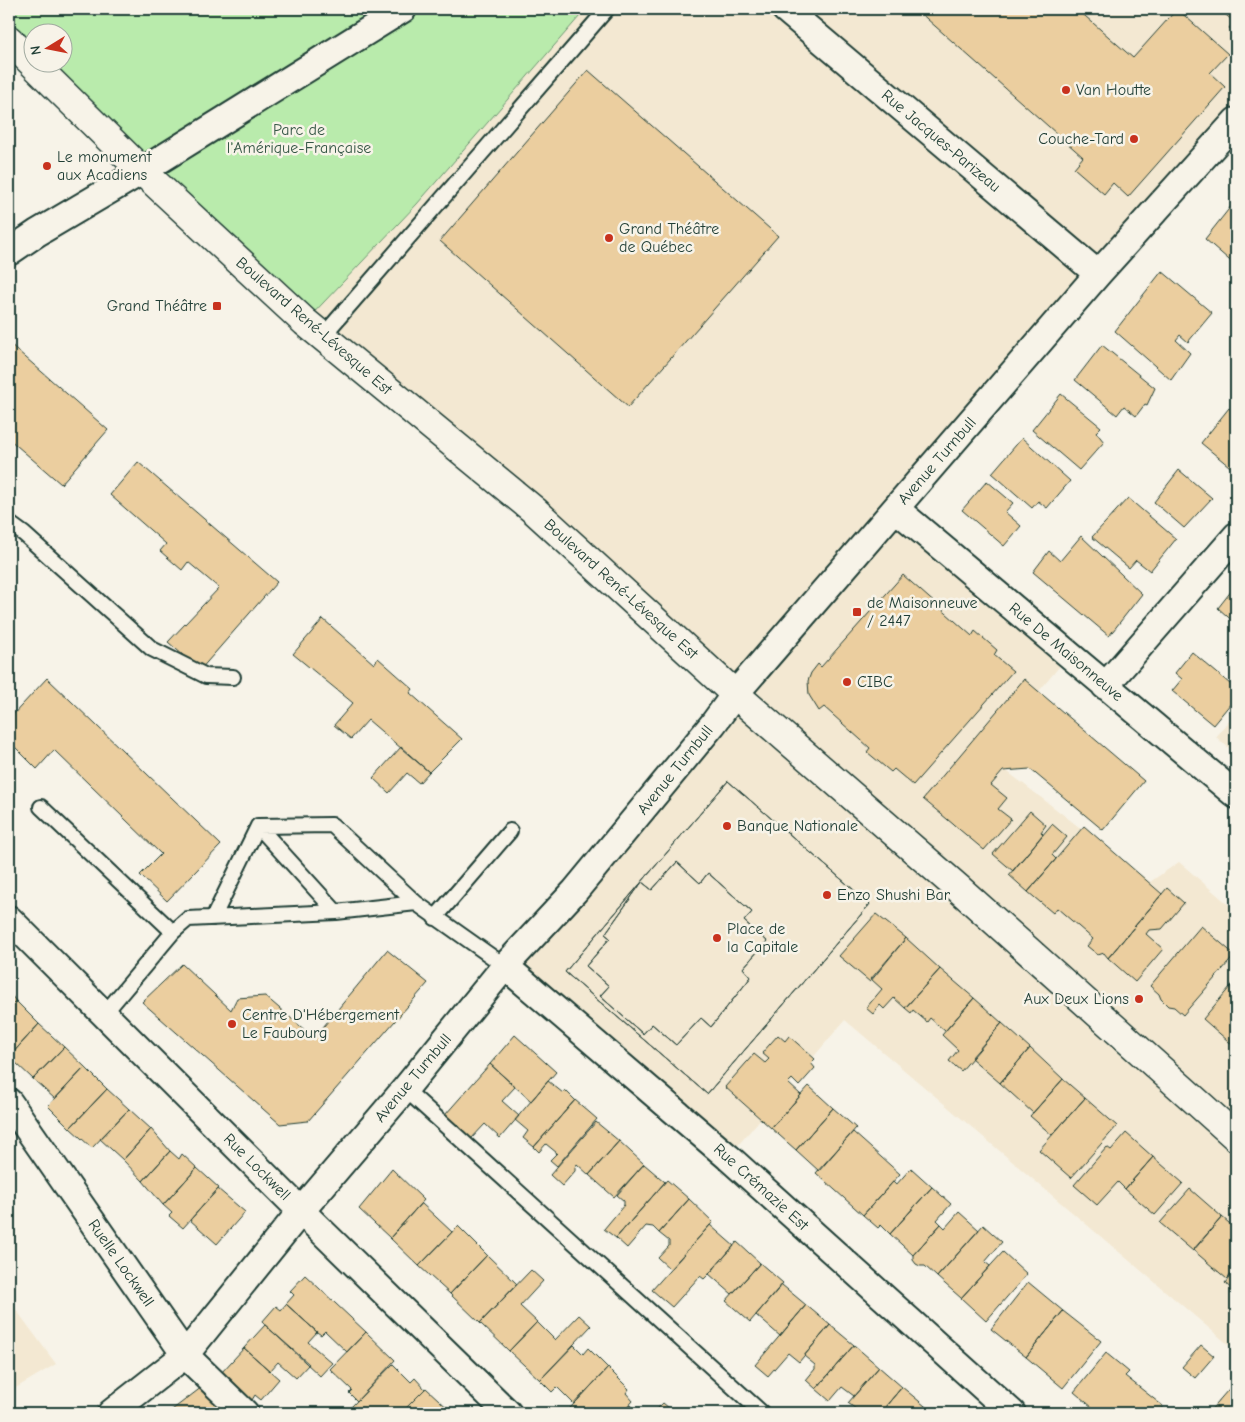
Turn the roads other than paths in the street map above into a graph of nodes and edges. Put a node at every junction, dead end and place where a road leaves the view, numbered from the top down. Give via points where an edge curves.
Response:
1 (403, 9) edge
2 (607, 9) edge
3 (785, 9) edge
4 (9, 40) edge
5 (1236, 121) edge
6 (142, 171) junction
7 (9, 252) edge
8 (1098, 274) junction
9 (322, 337) junction
10 (896, 509) junction
11 (9, 523) edge
12 (1236, 536) edge
13 (233, 677) dead end
14 (1105, 686) junction
15 (735, 694) junction
16 (1236, 795) edge
17 (41, 807) dead end
18 (258, 826) junction
19 (510, 831) dead end
20 (416, 903) junction
21 (336, 912) junction
22 (213, 918) junction
23 (435, 918) junction
24 (9, 919) edge
25 (173, 932) junction
26 (504, 966) junction
27 (104, 1014) junction
28 (404, 1089) junction
29 (9, 1102) edge
30 (1236, 1137) edge
31 (301, 1211) junction
32 (185, 1355) junction
33 (111, 1413) edge
34 (245, 1413) edge
35 (508, 1413) edge
36 (762, 1413) edge
37 (1012, 1413) edge

1 - 6 street
2 - 9 lane
3 - 8 street, Rue Jacques-Parizeau
4 - 6 main road, Boulevard René-Lévesque Est
5 - 8 street, Avenue Turnbull
6 - 7 street
6 - 9 main road, Boulevard René-Lévesque Est
8 - 10 street, Avenue Turnbull
9 - 15 main road, Boulevard René-Lévesque Est via 535,511
10 - 14 street, Rue De Maisonneuve
10 - 15 street, Avenue Turnbull
11 - 13 lane via 152,649 206,676
12 - 14 street
14 - 16 street, Rue De Maisonneuve
15 - 26 street, Avenue Turnbull via 575,891
15 - 30 main road, Boulevard René-Lévesque Est
17 - 25 lane
18 - 20 lane via 332,825
18 - 21 lane
18 - 22 lane
19 - 23 lane
20 - 21 lane
20 - 23 lane
21 - 22 lane
22 - 25 lane via 188,919
23 - 26 lane
24 - 27 street, Rue Lockwell
25 - 27 lane
26 - 28 street, Avenue Turnbull
26 - 37 street, Rue Crémazie Est via 728,1157
27 - 31 street, Rue Lockwell
28 - 31 street, Avenue Turnbull
28 - 36 lane
29 - 32 street, Ruelle Lockwell
31 - 32 street, Avenue Turnbull
31 - 35 street, Rue Lockwell
32 - 33 street, Avenue Turnbull
32 - 34 street, Ruelle Lockwell

